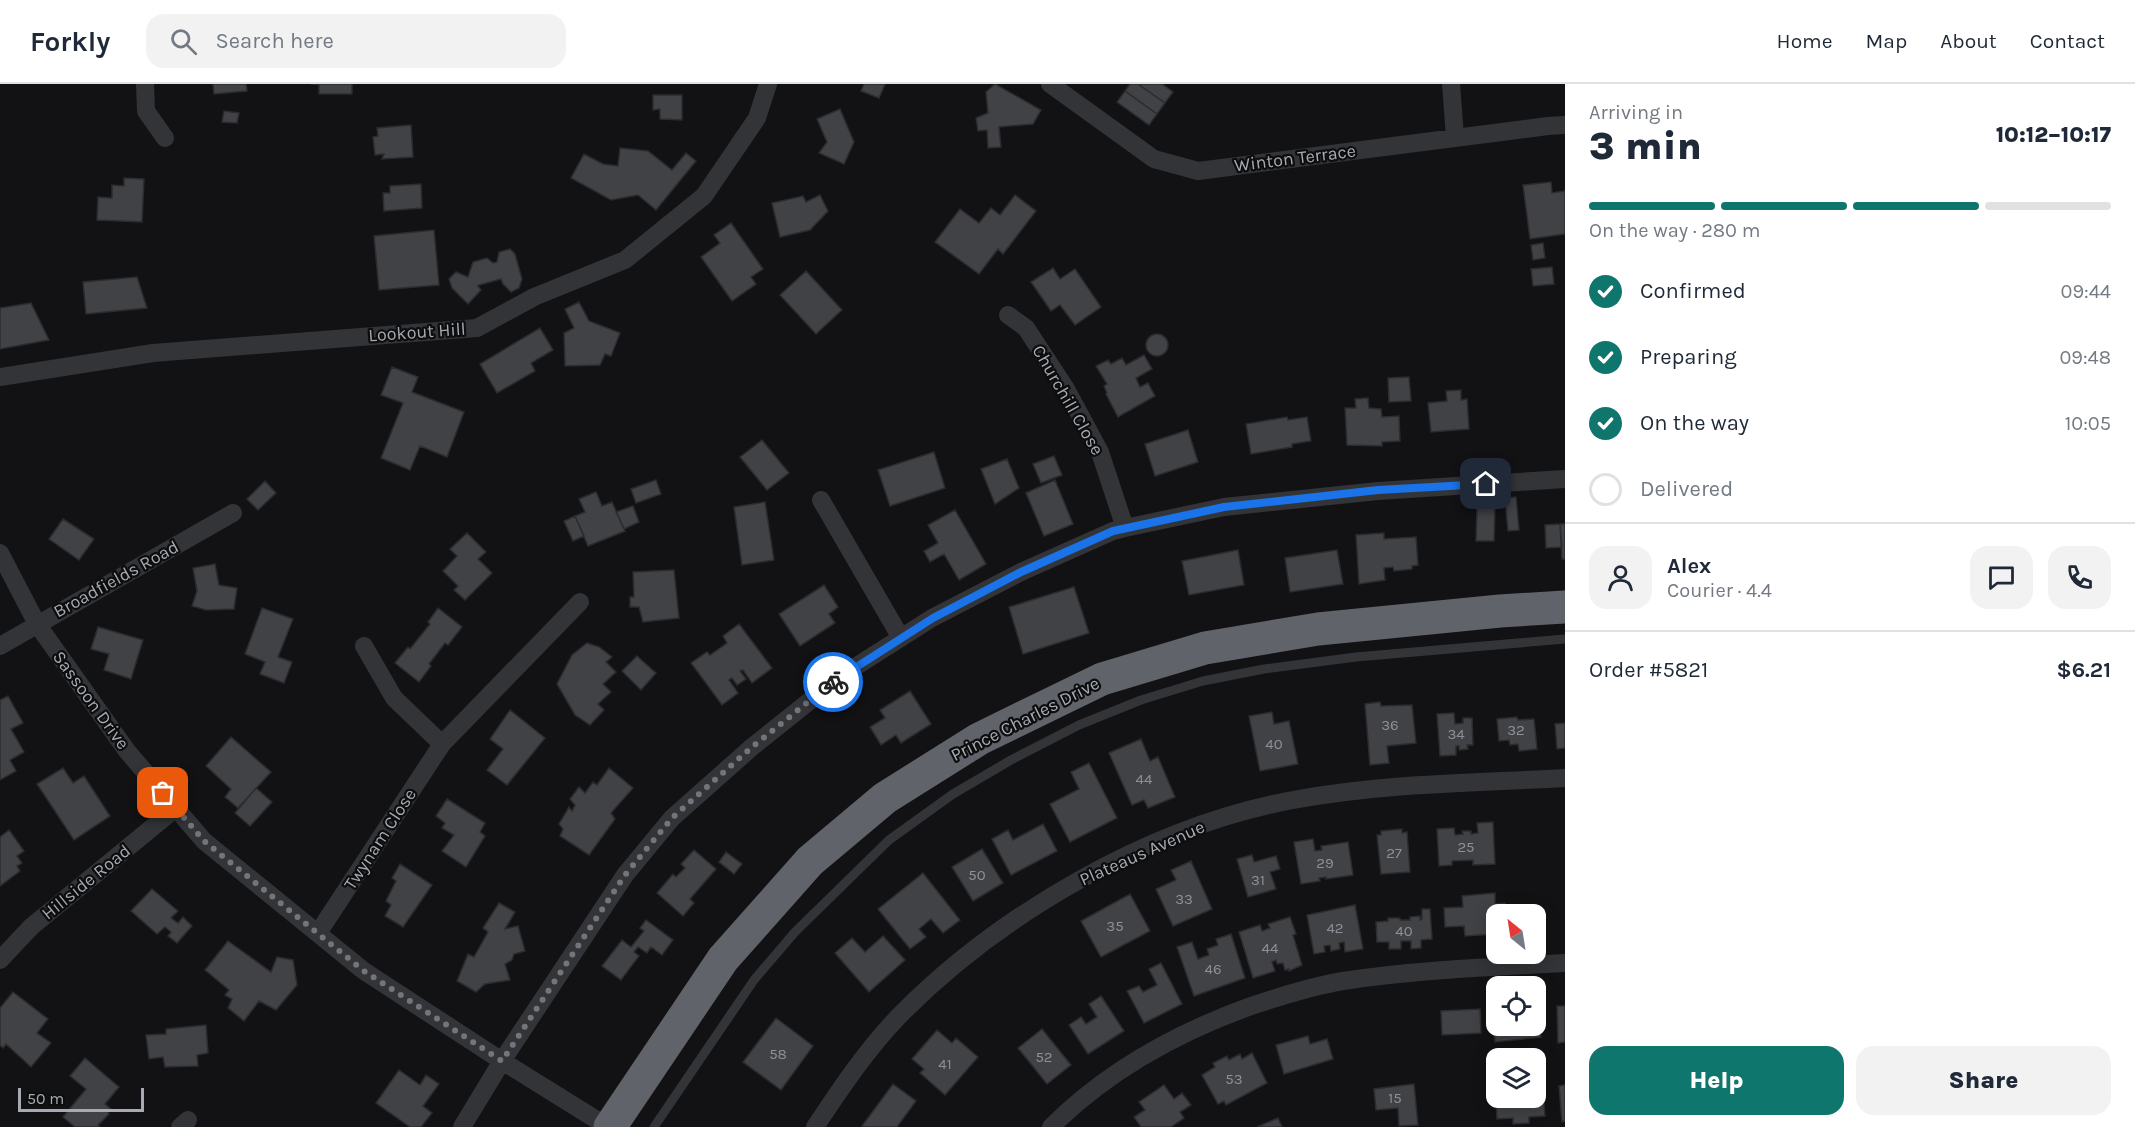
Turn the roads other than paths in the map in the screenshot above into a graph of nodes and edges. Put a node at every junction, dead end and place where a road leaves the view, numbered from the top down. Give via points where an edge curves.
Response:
1 (146, 84) edge
2 (768, 84) edge
3 (1050, 84) edge
4 (1451, 84) edge
5 (1565, 125) edge
6 (1455, 137) junction
7 (165, 138) dead end
8 (1008, 315) dead end
9 (0, 376) edge
10 (1565, 479) edge
11 (821, 500) dead end
12 (233, 513) dead end
13 (1125, 528) junction
14 (0, 552) edge
15 (580, 602) dead end
16 (1565, 607) edge
17 (37, 624) junction
18 (901, 638) junction
19 (1565, 639) edge
20 (0, 646) edge
21 (364, 646) dead end
22 (442, 744) junction
23 (1565, 778) edge
24 (176, 808) junction
25 (318, 933) junction
26 (0, 960) edge
27 (1565, 963) edge
28 (502, 1061) junction
29 (462, 1127) edge
30 (609, 1127) edge
31 (654, 1127) edge
32 (815, 1127) edge
33 (1051, 1127) edge

1 - 7 street via 146,111
2 - 9 street, Lookout Hill via 757,118 704,196 625,260 534,297 477,328 153,353
3 - 6 street, Winton Terrace via 1154,159 1198,171
4 - 6 street
5 - 6 street, Winton Terrace
8 - 13 street, Churchill Close via 1026,328 1066,389 1100,452
10 - 13 street via 1378,490 1224,507
11 - 18 street
12 - 17 street, Broadfields Road
13 - 18 street via 1021,572
14 - 17 street, Sassoon Drive
15 - 22 street, Twynam Close
16 - 30 highway, Prince Charles Drive via 1318,629 1205,648 1102,679 979,739 885,798 810,861 723,959
17 - 20 street, Broadfields Road
17 - 24 street, Sassoon Drive via 127,751
18 - 28 street via 841,676 672,818 625,875
19 - 31 lane via 1356,657 1203,681 1079,724 1011,760 953,794 889,840 795,932 754,980
21 - 22 street via 393,698
22 - 25 street, Twynam Close
23 - 32 street, Plateaus Avenue via 1291,800 1242,812 1123,858 1040,903 933,983 872,1047
24 - 25 street, Sassoon Drive via 204,841
24 - 26 street, Hillside Road via 31,927
25 - 28 street, Sassoon Drive via 364,971
27 - 33 street via 1352,980 1269,1000 1197,1028 1135,1059 1093,1089
28 - 29 street
28 - 30 street, Sassoon Drive

